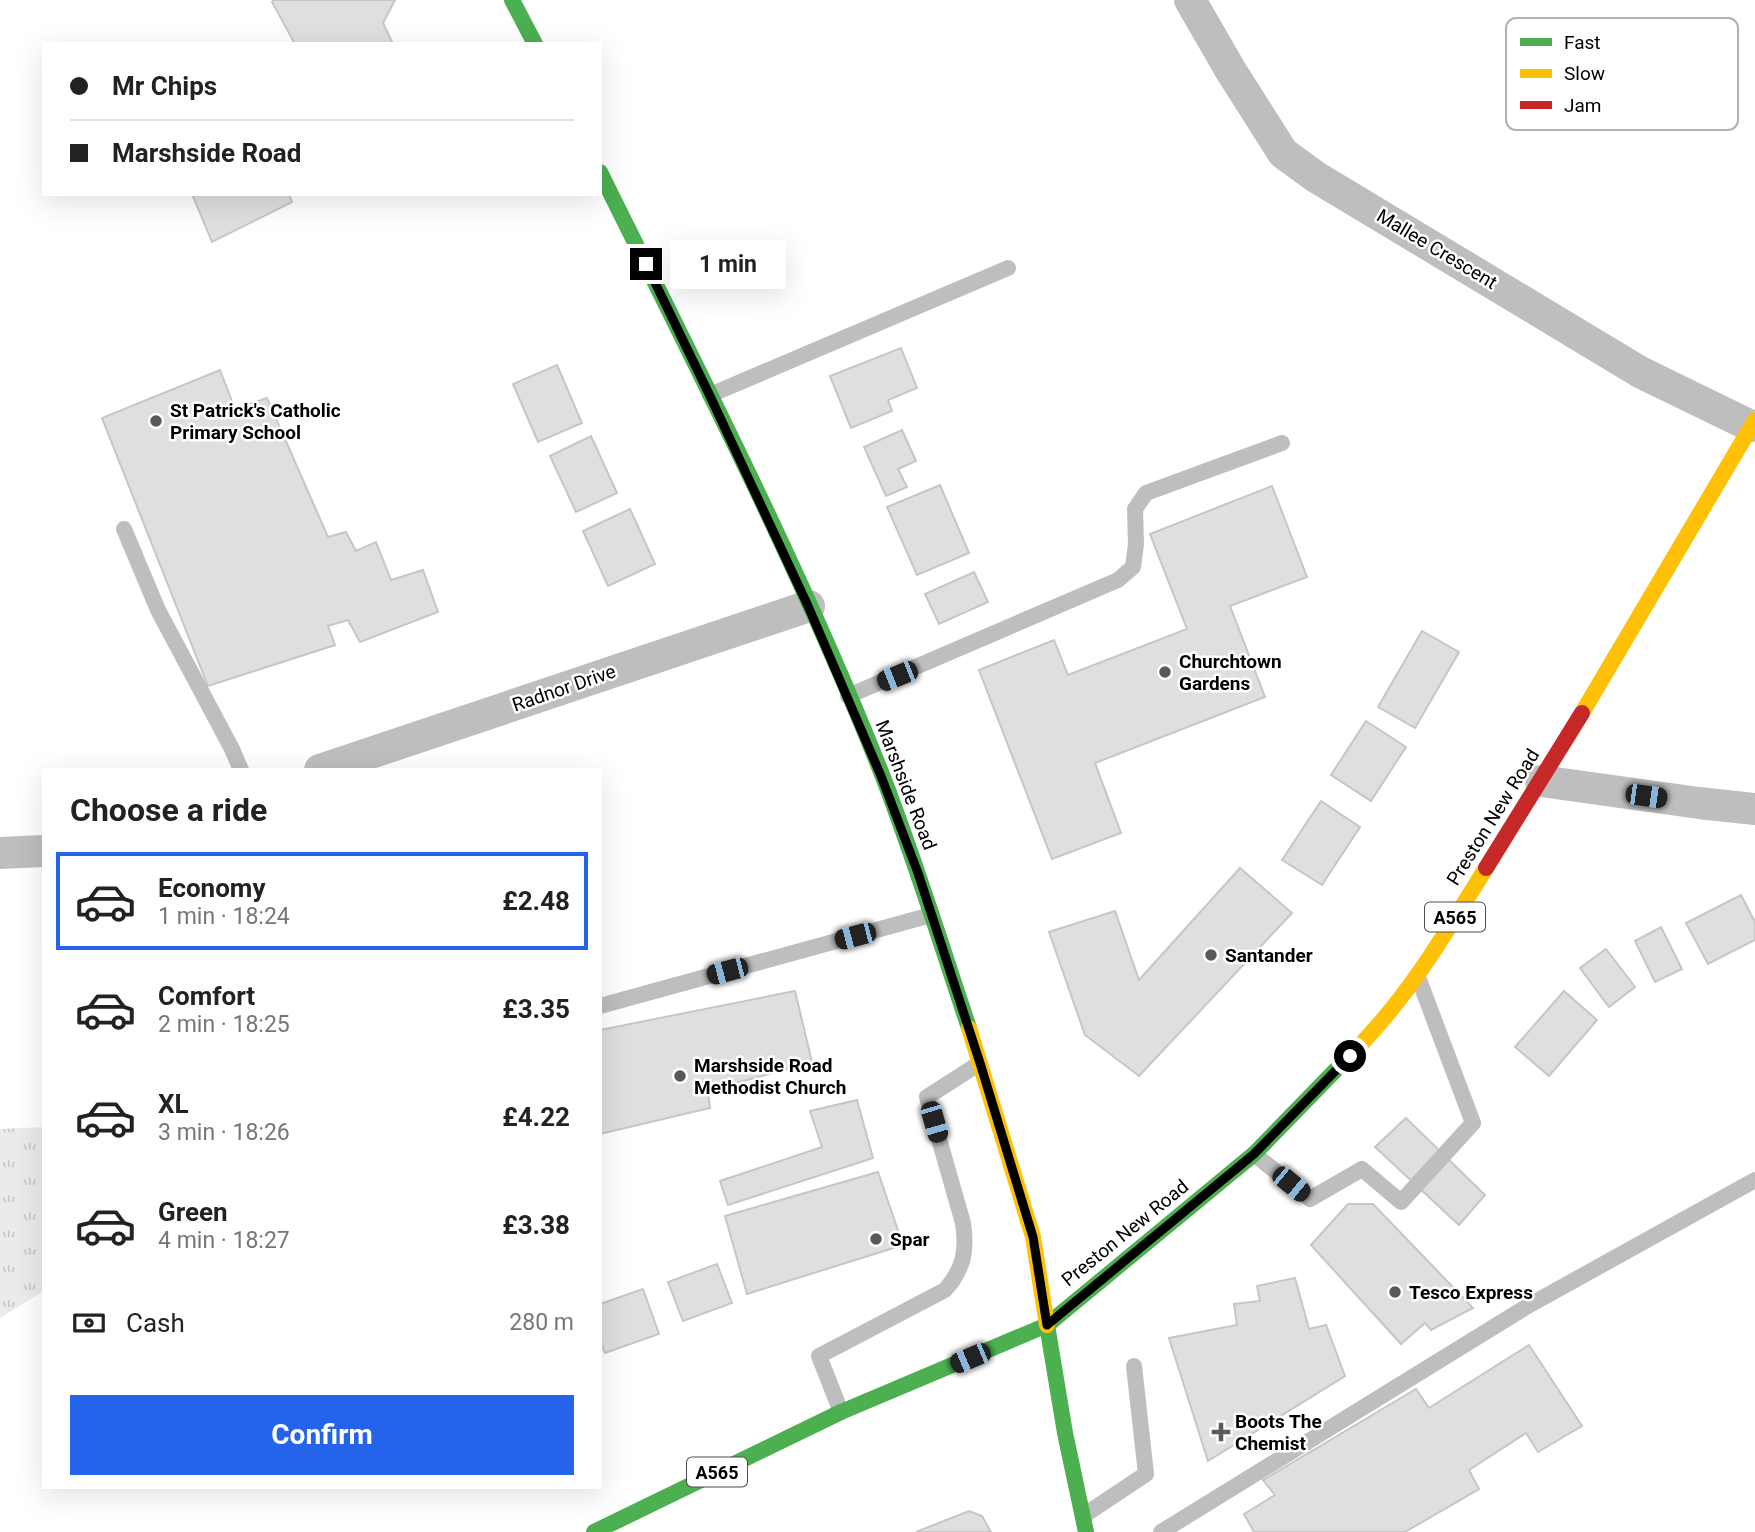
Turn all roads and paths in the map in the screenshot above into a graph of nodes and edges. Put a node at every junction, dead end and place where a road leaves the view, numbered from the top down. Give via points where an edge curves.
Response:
1 (533, 0) edge
2 (1190, 0) edge
3 (514, 4) edge
4 (534, 42) edge
5 (602, 176) edge
6 (1008, 268) dead end
7 (710, 396) junction
8 (1753, 423) edge
9 (1282, 443) dead end
10 (124, 529) dead end
11 (808, 606) junction
12 (848, 696) junction
13 (339, 767) edge
14 (240, 768) edge
15 (1541, 781) junction
16 (1755, 808) edge
17 (42, 851) edge
18 (0, 853) edge
19 (931, 915) junction
20 (1417, 975) junction
21 (602, 1005) edge
22 (980, 1063) junction
23 (1254, 1154) junction
24 (1755, 1180) edge
25 (1047, 1325) junction
26 (1134, 1366) dead end
27 (841, 1412) junction
28 (1083, 1516) junction
29 (594, 1532) edge
30 (1086, 1532) edge
31 (1161, 1532) edge

1 - 3 lane
2 - 8 street, Mallee Crescent via 1283,153 1640,372
3 - 4 main road
5 - 7 main road, Marshside Road
6 - 7 lane
7 - 11 main road, Marshside Road
8 - 15 main road, Preston New Road / A565
9 - 12 lane via 1146,493 1135,509 1133,567 1118,580
10 - 14 lane via 158,610
11 - 12 main road, Marshside Road
11 - 13 street, Radnor Drive
12 - 19 main road, Marshside Road
15 - 16 street
15 - 20 main road, Preston New Road / A565
17 - 18 street
19 - 21 lane
19 - 22 main road, Marshside Road
20 - 23 main road, Preston New Road / A565 via 1388,1016
20 - 23 lane via 1473,1122 1401,1202 1362,1169 1310,1199
22 - 25 main road, Marshside Road via 1033,1237
22 - 27 lane via 927,1097 963,1223 964,1260 945,1290 819,1356
23 - 25 main road, Preston New Road / A565
24 - 31 lane via 1526,1307
25 - 27 main road, Preston New Road / A565
25 - 28 main road
26 - 28 lane via 1146,1474
27 - 29 main road, A565
28 - 30 main road

